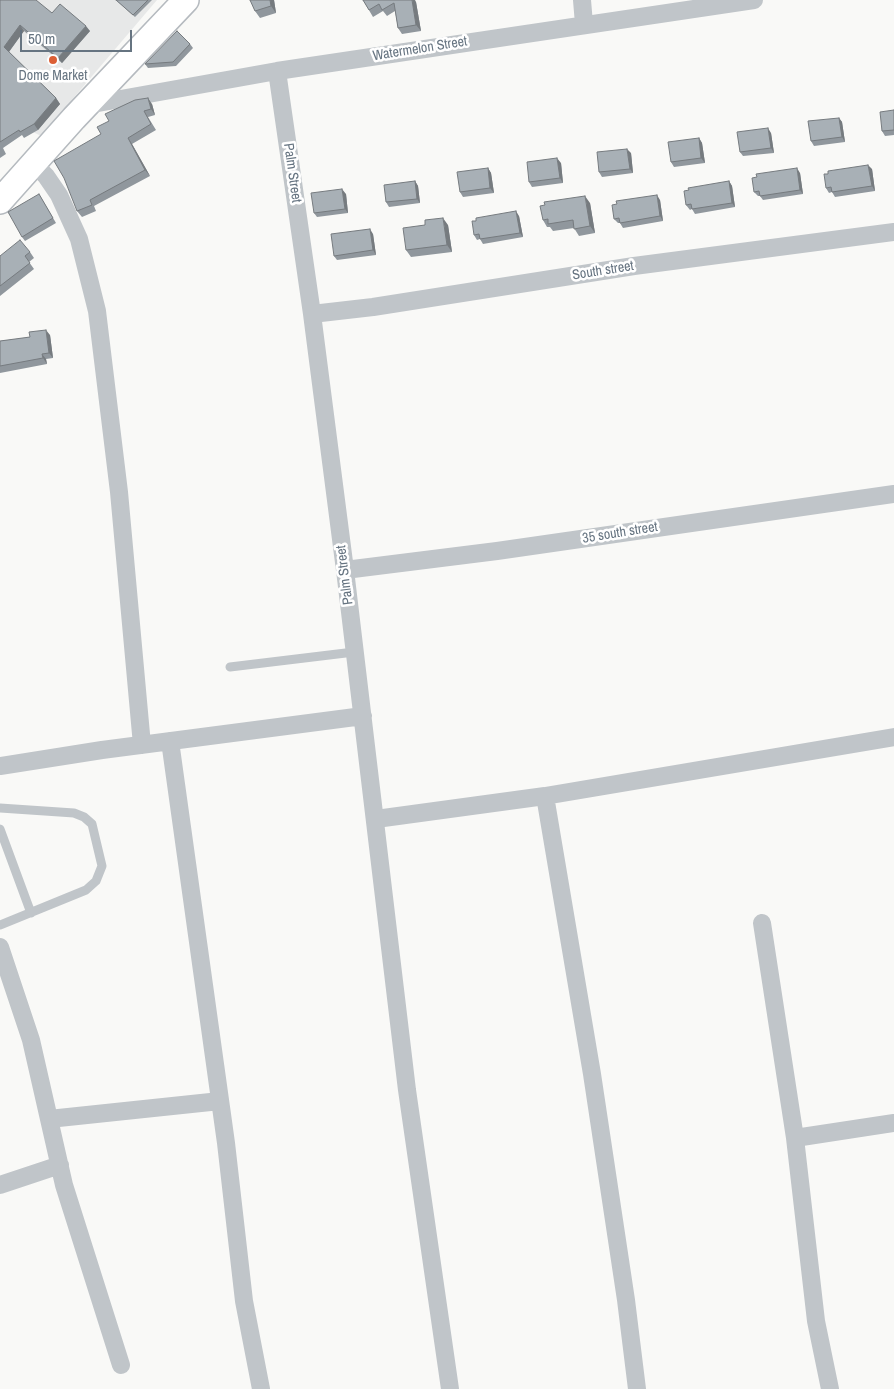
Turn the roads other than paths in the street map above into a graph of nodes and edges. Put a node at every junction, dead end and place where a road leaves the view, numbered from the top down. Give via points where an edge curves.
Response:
1 (186, 0) edge
2 (582, 0) edge
3 (754, 0) edge
4 (584, 24) junction
5 (277, 71) junction
6 (87, 105) junction
7 (34, 164) junction
8 (0, 201) edge
9 (894, 232) edge
10 (312, 314) junction
11 (894, 494) edge
12 (345, 570) junction
13 (354, 652) junction
14 (230, 667) dead end
15 (363, 716) junction
16 (894, 737) edge
17 (170, 741) junction
18 (142, 745) junction
19 (0, 766) edge
20 (545, 796) junction
21 (0, 808) edge
22 (376, 819) junction
23 (0, 829) edge
24 (31, 913) junction
25 (762, 923) dead end
26 (0, 925) edge
27 (0, 947) edge
28 (220, 1101) junction
29 (49, 1119) junction
30 (894, 1123) edge
31 (795, 1138) junction
32 (60, 1165) junction
33 (0, 1185) edge
34 (120, 1366) dead end
35 (261, 1389) edge
36 (450, 1389) edge
37 (637, 1389) edge
38 (830, 1389) edge

1 - 6 main road
2 - 4 street
3 - 4 street, Watermelon Street
4 - 5 street, Watermelon Street
5 - 6 street, Watermelon Street
5 - 10 street, Palm Street
6 - 7 main road
7 - 8 main road
7 - 18 street via 59,195 79,239 97,311 118,483
9 - 10 street, South street via 634,266
10 - 12 street, Palm Street
11 - 12 street, 35 south street
12 - 13 street, Palm Street
13 - 14 lane
13 - 15 street, Palm Street
15 - 17 street
15 - 22 street, Palm Street
16 - 20 street
17 - 18 street
17 - 28 street
18 - 19 street
20 - 22 street
20 - 37 street via 592,1074
21 - 24 lane via 74,813 92,824 97,837 102,866 96,881 86,890
22 - 36 street, Palm Street via 407,1090
23 - 24 lane
24 - 26 lane
25 - 31 street
27 - 29 street via 31,1040
28 - 29 street
28 - 35 street via 244,1301
29 - 32 street
30 - 31 street
31 - 38 street via 816,1321
32 - 33 street
32 - 34 street

